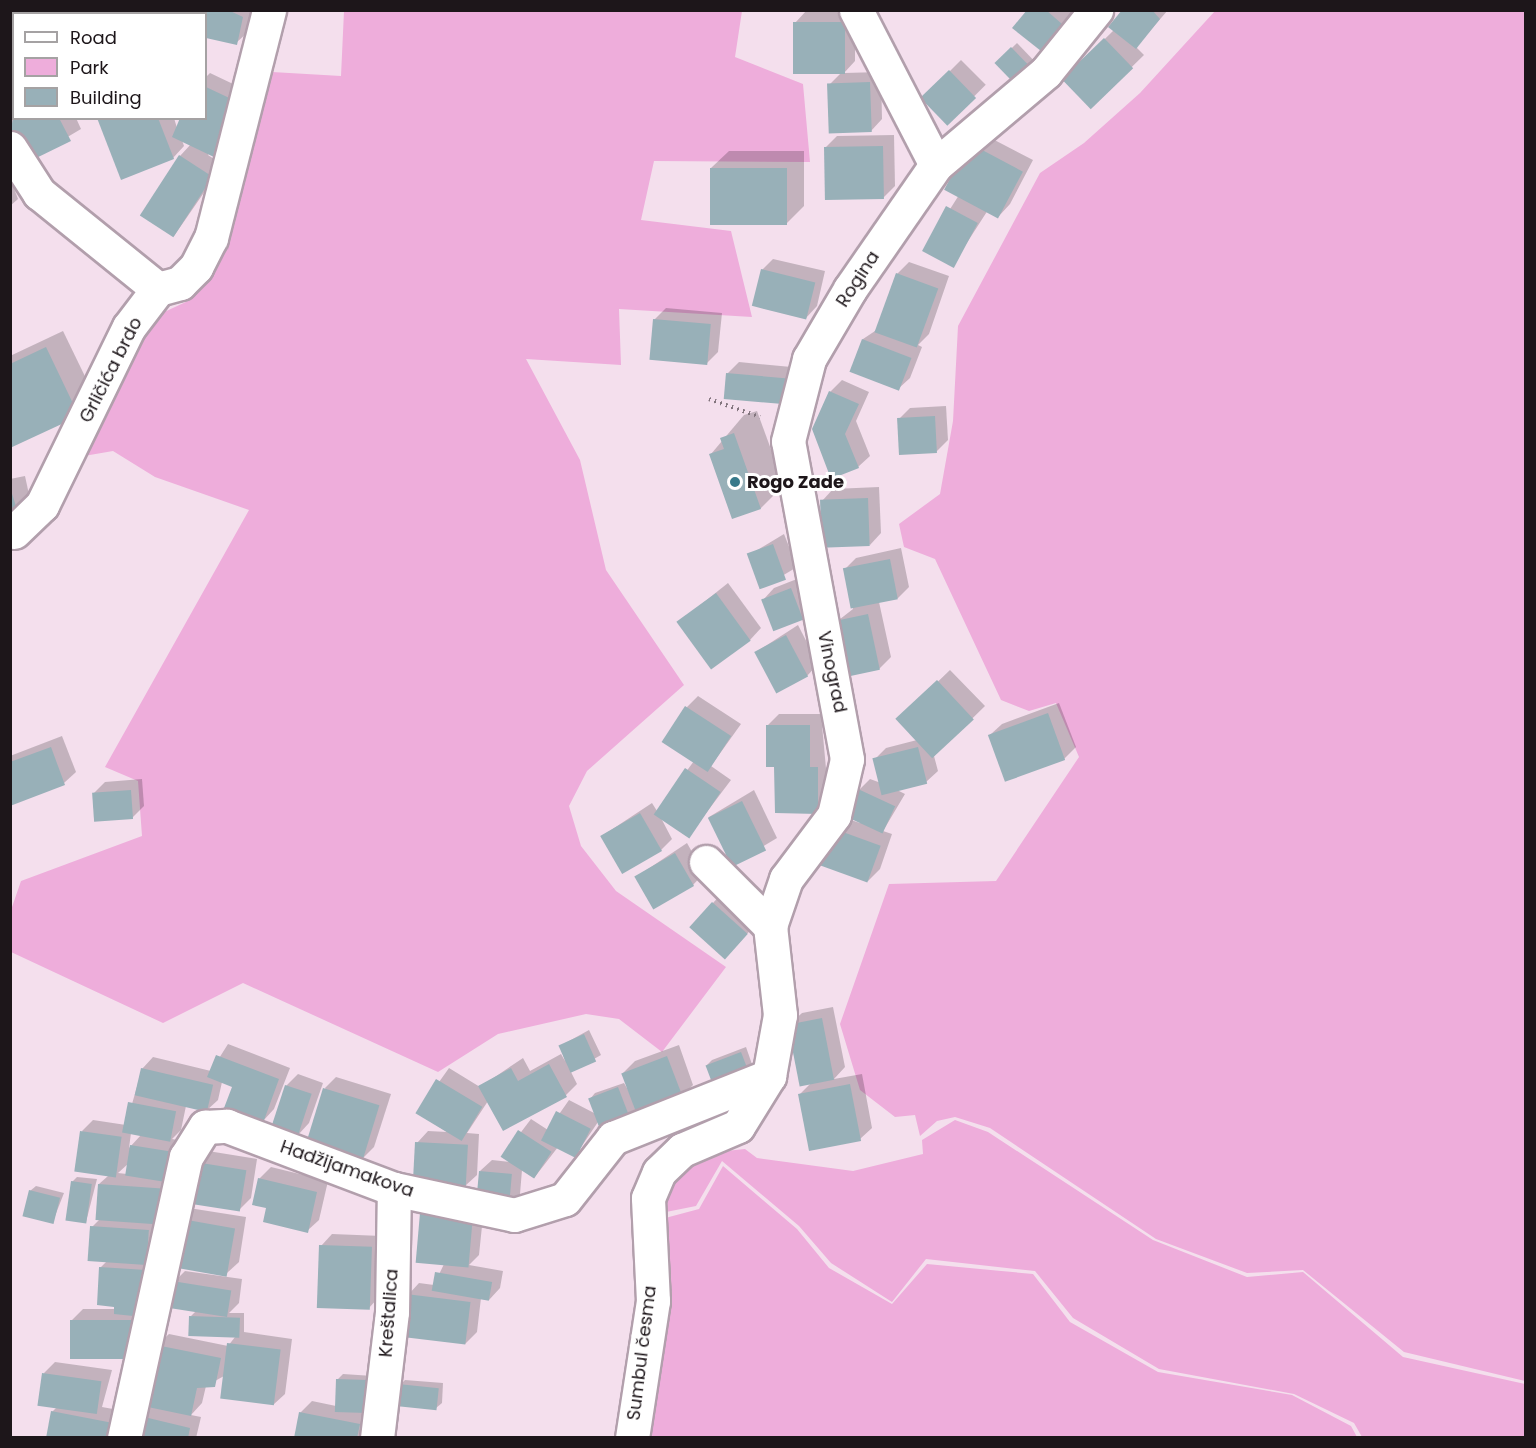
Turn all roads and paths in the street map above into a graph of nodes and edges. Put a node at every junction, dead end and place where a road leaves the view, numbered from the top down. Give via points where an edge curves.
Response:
1 (268, 10) edge
2 (856, 10) edge
3 (1096, 10) edge
4 (10, 148) edge
5 (936, 165) junction
6 (158, 289) junction
7 (709, 399) dead end
8 (798, 401) joint
9 (788, 441) junction
10 (14, 532) dead end
11 (706, 862) dead end
12 (770, 926) junction
13 (769, 1076) junction
14 (394, 1189) junction
15 (124, 1437) edge
16 (376, 1437) edge
17 (632, 1437) edge

1 - 6 street, Grličića brdo via 211,238 180,283
2 - 5 street
3 - 5 street, Rogina via 1046,72
4 - 6 street via 39,193
5 - 8 street, Rogina via 844,299 809,359
6 - 10 street, Grličića brdo via 129,327 42,505
7 - 9 path via 766,419
8 - 9 street, Vinograd
9 - 12 street, Vinograd via 847,759 834,814 786,879
11 - 12 street
12 - 13 street, Vinograd via 780,1015
13 - 14 street, Hadžijamakova via 613,1138 565,1199 540,1210 514,1215
13 - 17 street, Sumbul česma via 738,1126 682,1150 659,1172 648,1198 653,1301
14 - 15 street, Hadžijamakova via 227,1126 205,1127 186,1157
14 - 16 street, Kreštalica via 392,1312

